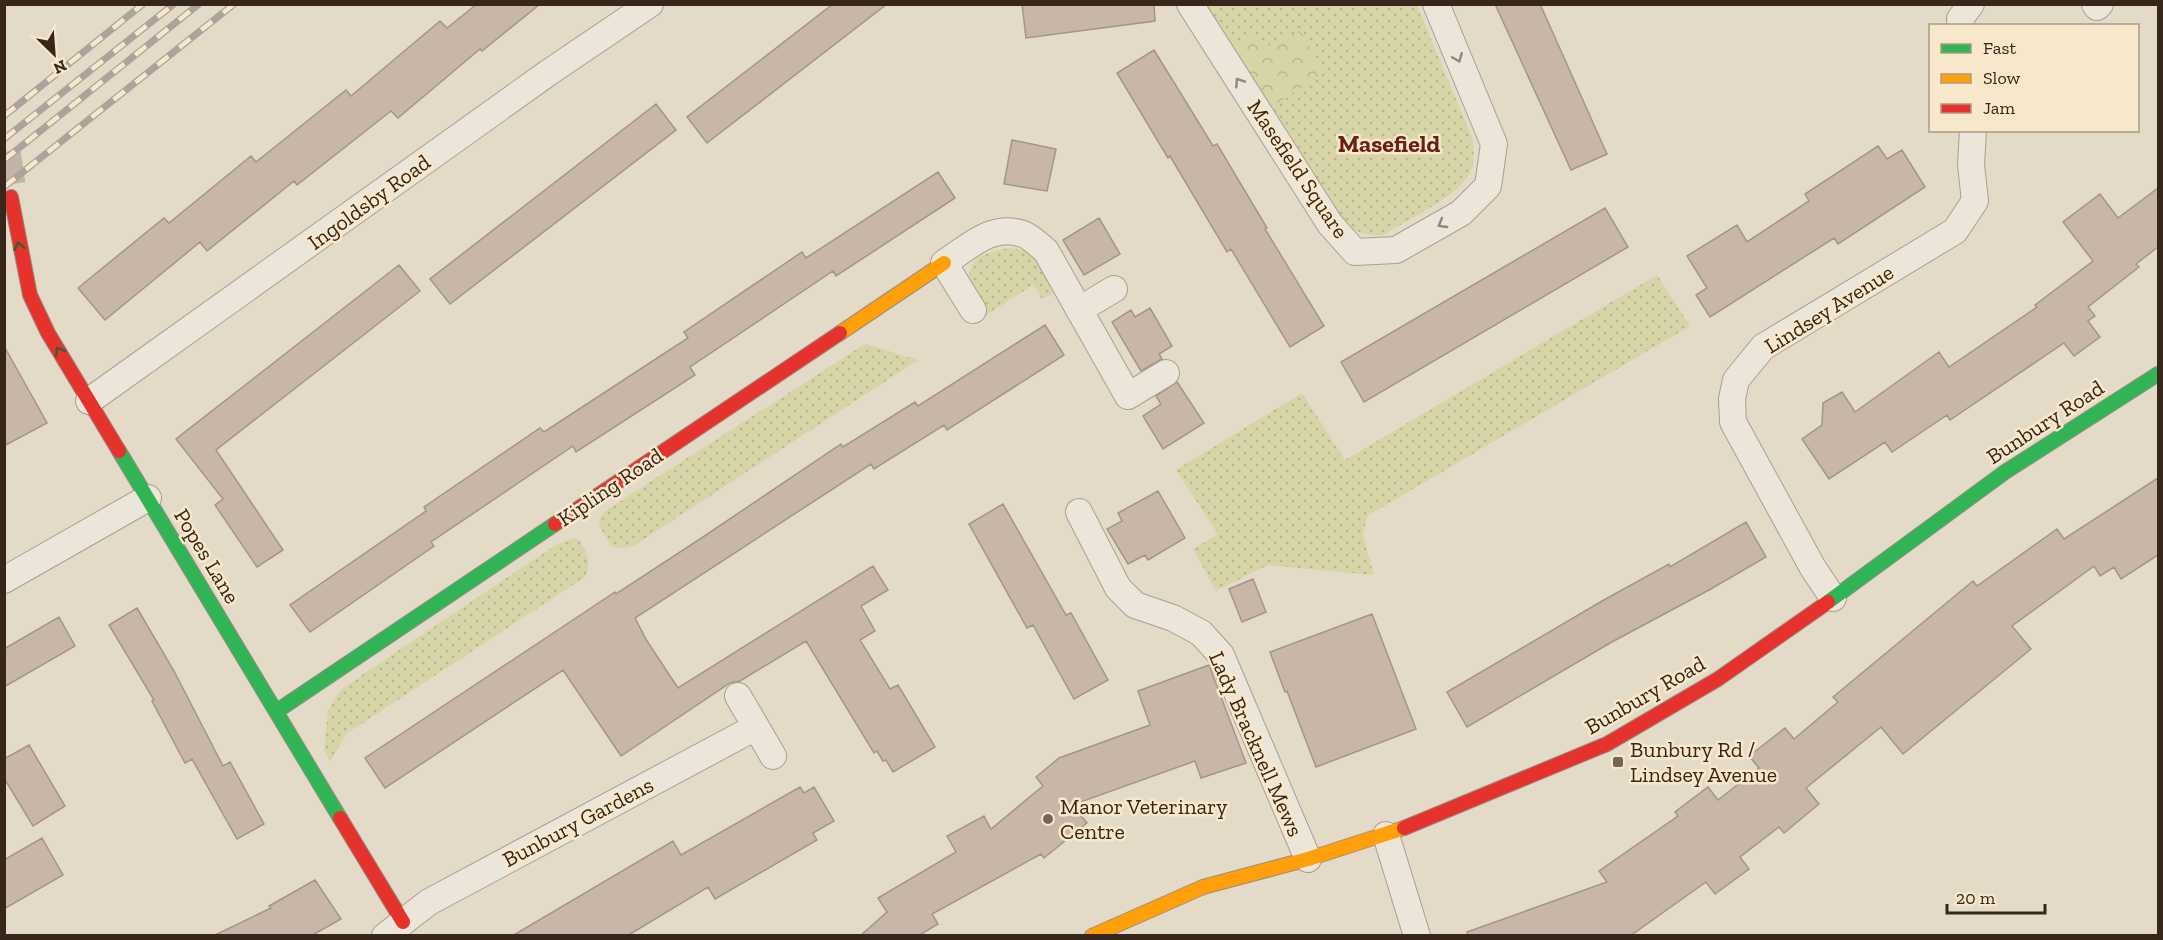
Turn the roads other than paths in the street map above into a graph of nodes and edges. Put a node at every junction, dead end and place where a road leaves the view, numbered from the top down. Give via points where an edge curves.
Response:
1 (651, 4) edge
2 (1190, 4) edge
3 (1436, 4) edge
4 (1971, 4) edge
5 (2095, 4) edge
6 (2100, 4) edge
7 (1961, 24) edge
8 (1973, 132) edge
9 (11, 197) tunnel mouth
10 (944, 263) junction
11 (1114, 289) dead end
12 (973, 310) dead end
13 (1079, 310) junction
14 (1166, 373) dead end
15 (2158, 374) edge
16 (88, 401) junction
17 (148, 498) junction
18 (1079, 512) dead end
19 (4, 580) edge
20 (1833, 598) junction
21 (738, 696) dead end
22 (277, 711) junction
23 (756, 727) junction
24 (773, 756) dead end
25 (1386, 835) junction
26 (1308, 859) junction
27 (394, 929) edge
28 (1092, 936) edge
29 (1417, 936) edge

1 - 16 street, Ingoldsby Road
3 -> 2 street, Masefield Square via 1494,144 1488,186 1461,213 1396,250 1355,252 1330,224
4 - 7 street
5 - 6 street
8 - 20 street, Lindsey Avenue via 1975,201 1955,231 1763,347 1736,380 1733,422
16 -> 9 street, Popes Lane via 30,295
10 - 12 street
10 - 13 street, Kipling Road via 988,233 1004,230 1025,235 1046,251
10 - 22 street, Kipling Road
11 - 13 street
13 - 14 street, Kipling Road via 1128,396
15 - 20 street, Bunbury Road via 2005,472
16 - 17 street, Popes Lane
17 - 19 street
17 - 22 street, Popes Lane
18 - 26 street, Lady Bracknell Mews via 1118,588 1135,605 1202,633 1221,655
20 - 25 street, Bunbury Road via 1718,679 1607,744
21 - 23 street
22 - 27 street, Popes Lane
23 - 24 street
23 - 27 street, Bunbury Gardens via 429,902
25 - 26 street, Bunbury Road
25 - 29 street
26 - 28 street, Bunbury Road via 1203,887

